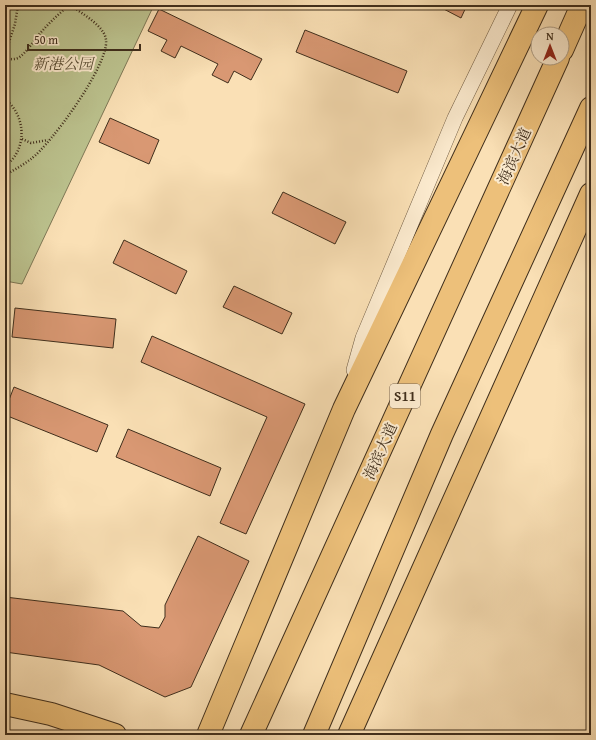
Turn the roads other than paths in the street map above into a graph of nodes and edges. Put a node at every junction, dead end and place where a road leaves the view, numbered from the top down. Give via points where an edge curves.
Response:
1 (510, 5) edge
2 (537, 5) edge
3 (582, 5) edge
4 (570, 32) edge
5 (554, 66) edge
6 (591, 108) edge
7 (591, 194) edge
8 (344, 409) junction
9 (5, 704) edge
10 (115, 735) edge
11 (208, 735) edge
12 (251, 735) edge
13 (314, 735) edge
14 (349, 735) edge

1 - 8 street via 455,118 363,338
2 - 8 main road
3 - 4 main road
5 - 12 main road, 海滨大道 / S11
6 - 13 main road via 442,434
7 - 14 main road
8 - 11 main road
9 - 10 main road via 51,714

